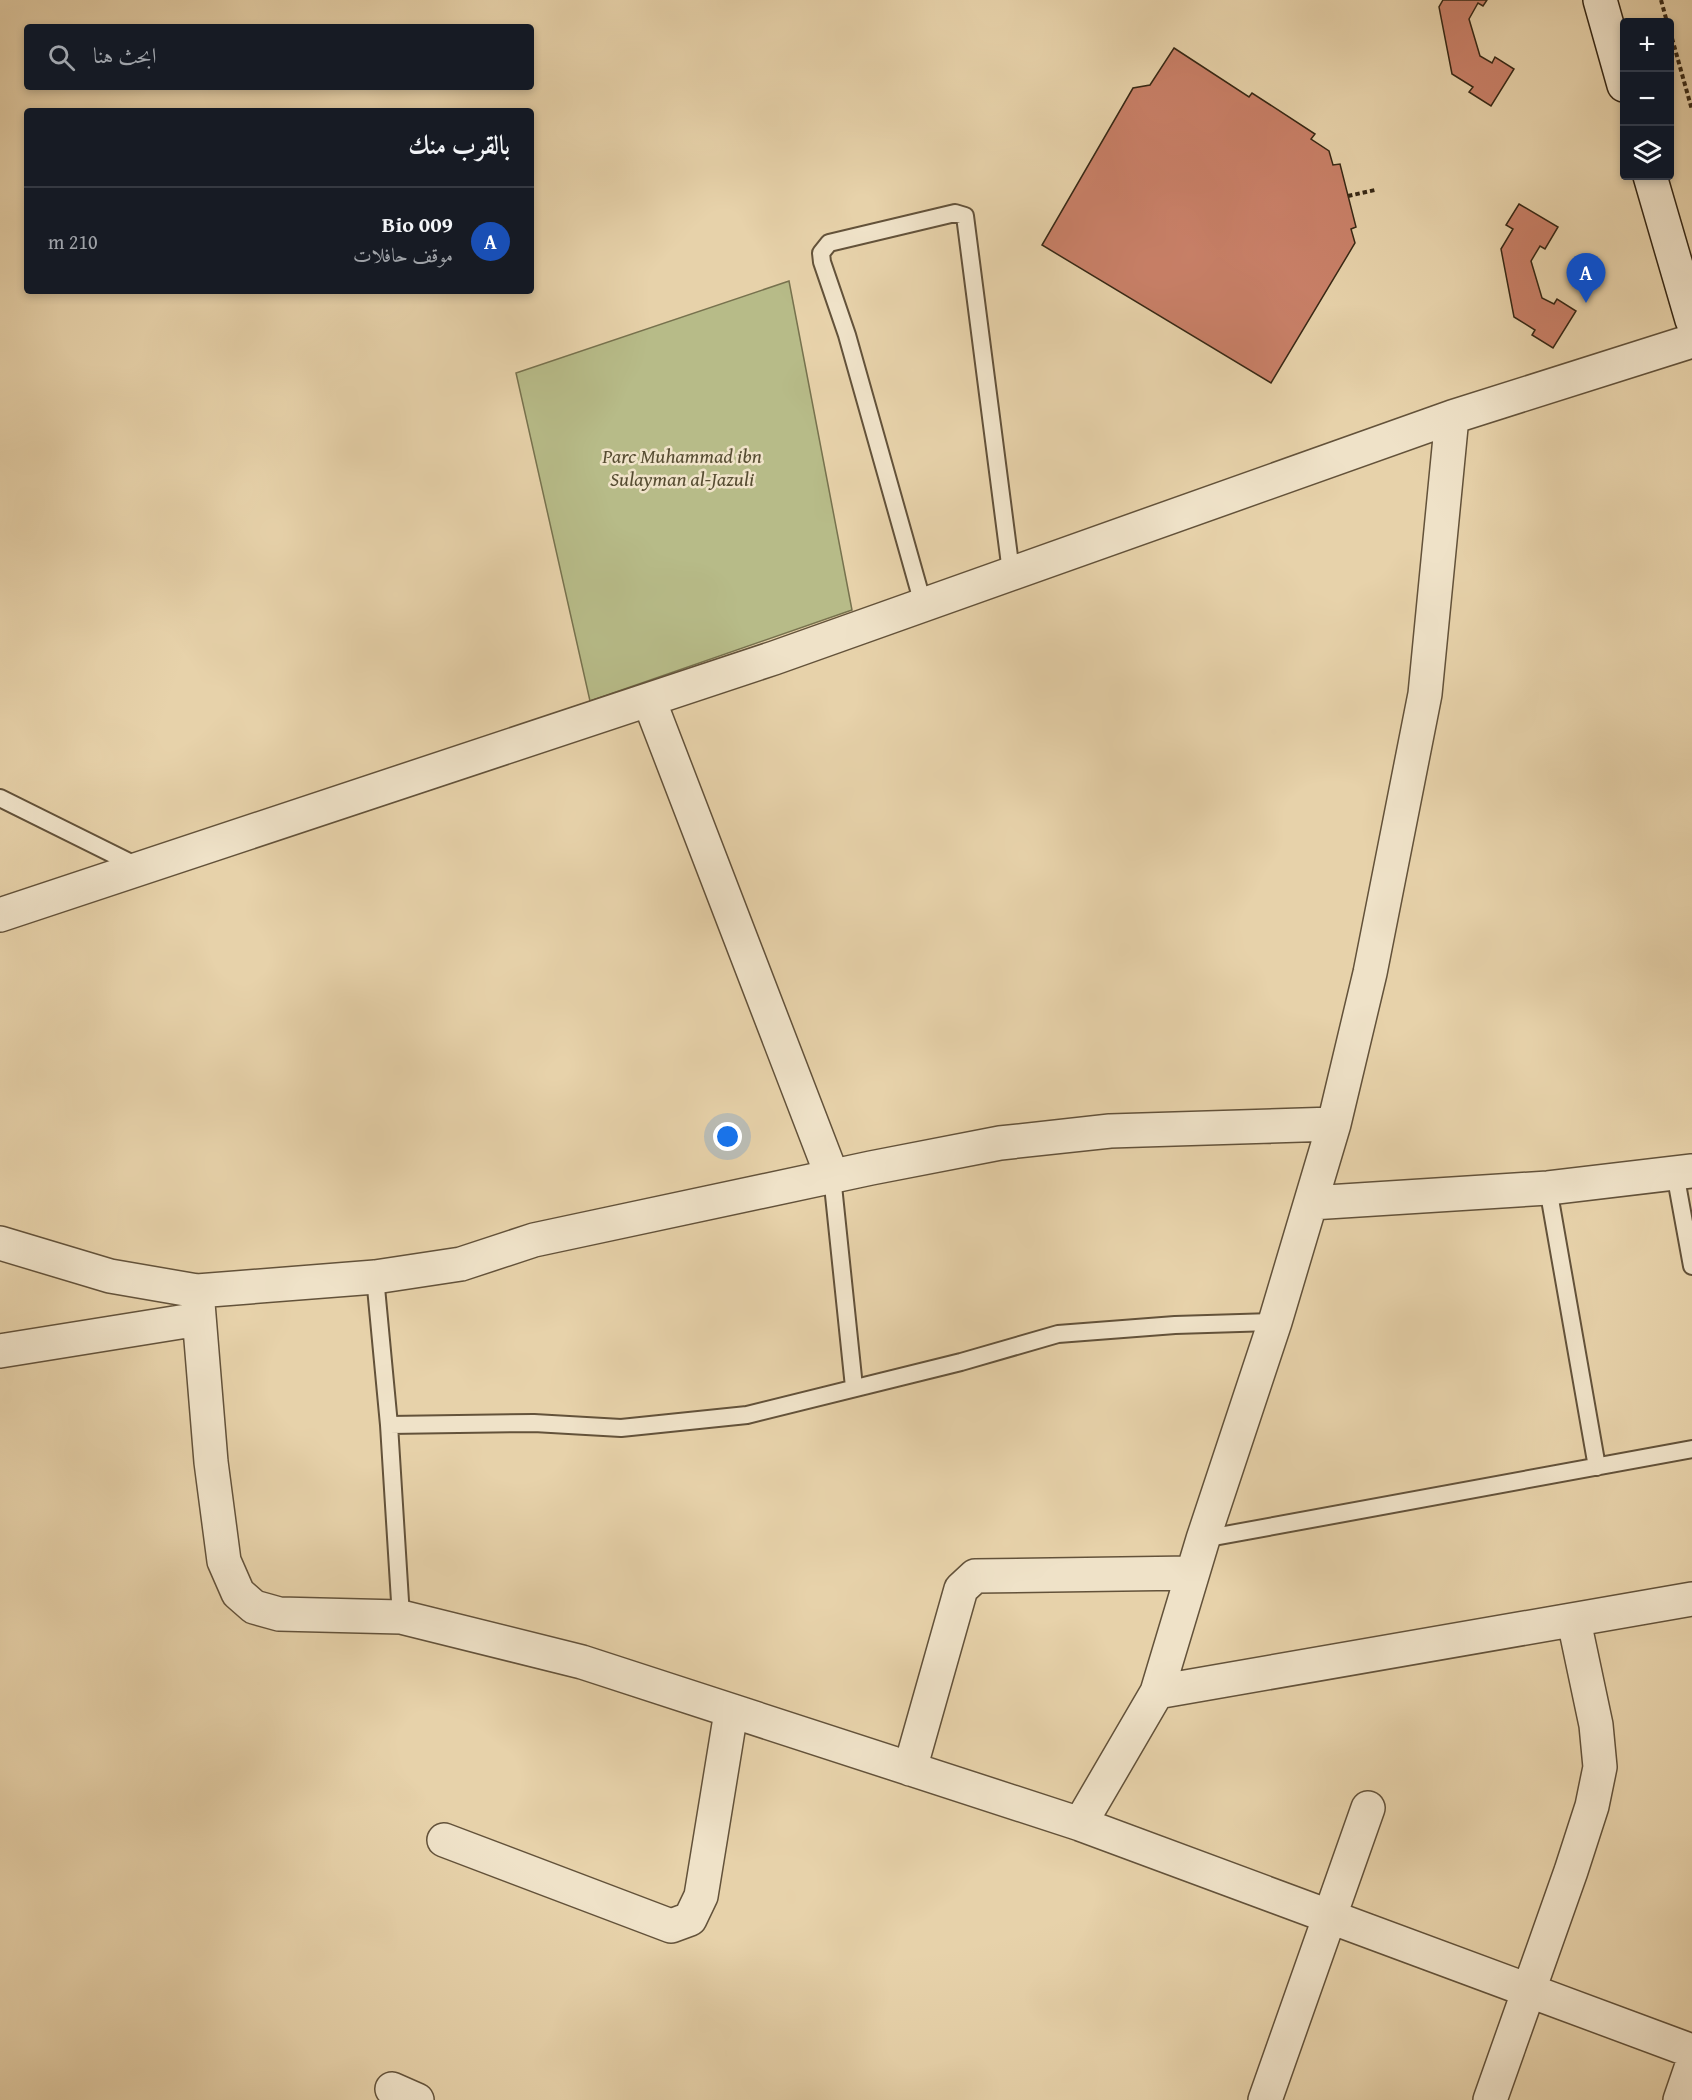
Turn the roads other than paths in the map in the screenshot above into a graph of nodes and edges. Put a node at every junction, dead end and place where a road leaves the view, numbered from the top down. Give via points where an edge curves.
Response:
1 (1600, 0) edge
2 (1620, 72) edge
3 (1651, 180) edge
4 (1692, 320) edge
5 (1692, 341) edge
6 (1452, 417) junction
7 (1011, 572) junction
8 (923, 603) junction
9 (649, 700) junction
10 (0, 798) edge
11 (142, 869) junction
12 (0, 915) edge
13 (1334, 1124) junction
14 (1683, 1172) edge
15 (832, 1176) junction
16 (1548, 1188) junction
17 (1311, 1203) junction
18 (0, 1243) edge
19 (1692, 1266) edge
20 (375, 1277) junction
21 (198, 1305) junction
22 (1275, 1322) junction
23 (0, 1351) edge
24 (854, 1386) junction
25 (389, 1425) junction
26 (1692, 1449) edge
27 (1598, 1467) junction
28 (1203, 1539) junction
29 (1192, 1573) junction
30 (1692, 1599) edge
31 (401, 1617) junction
32 (1575, 1621) junction
33 (1157, 1692) junction
34 (731, 1712) junction
35 (910, 1769) junction
36 (1368, 1808) dead end
37 (1080, 1824) junction
38 (444, 1840) dead end
39 (1330, 1918) junction
40 (1529, 1992) junction
41 (1692, 2051) edge
42 (1692, 2065) edge
43 (1265, 2100) edge
44 (1490, 2100) edge
45 (1680, 2100) edge

1 - 2 street
3 - 4 street
5 - 6 street
6 - 7 street
6 - 13 street via 1425,694 1370,973
7 - 8 street
7 - 8 lane via 964,216 955,213 829,243 821,253 822,262
8 - 9 street
9 - 11 street
9 - 15 street
10 - 11 lane
11 - 12 street
13 - 15 street via 1110,1131 1000,1143
13 - 17 street
14 - 16 street
14 - 19 lane
15 - 20 street via 534,1240 461,1264
15 - 24 lane
16 - 17 street
16 - 27 lane
17 - 22 street
18 - 21 street
20 - 21 street
20 - 25 lane
21 - 23 street
21 - 31 street via 224,1561 238,1593 254,1607 279,1614
22 - 24 lane via 1058,1334 961,1362
22 - 28 street
24 - 25 lane via 747,1415 621,1428 534,1423
25 - 31 lane
26 - 27 lane
27 - 28 lane
28 - 29 street
29 - 33 street
29 - 35 street via 975,1576 961,1589
30 - 32 street
31 - 34 street via 582,1662
32 - 33 street
32 - 40 street via 1596,1725 1600,1767 1592,1806
33 - 37 street
34 - 35 street
34 - 38 street via 701,1896 690,1919 671,1926
35 - 37 street
36 - 39 street
37 - 39 street
39 - 40 street
39 - 43 street
40 - 41 street
40 - 44 street
42 - 45 street

